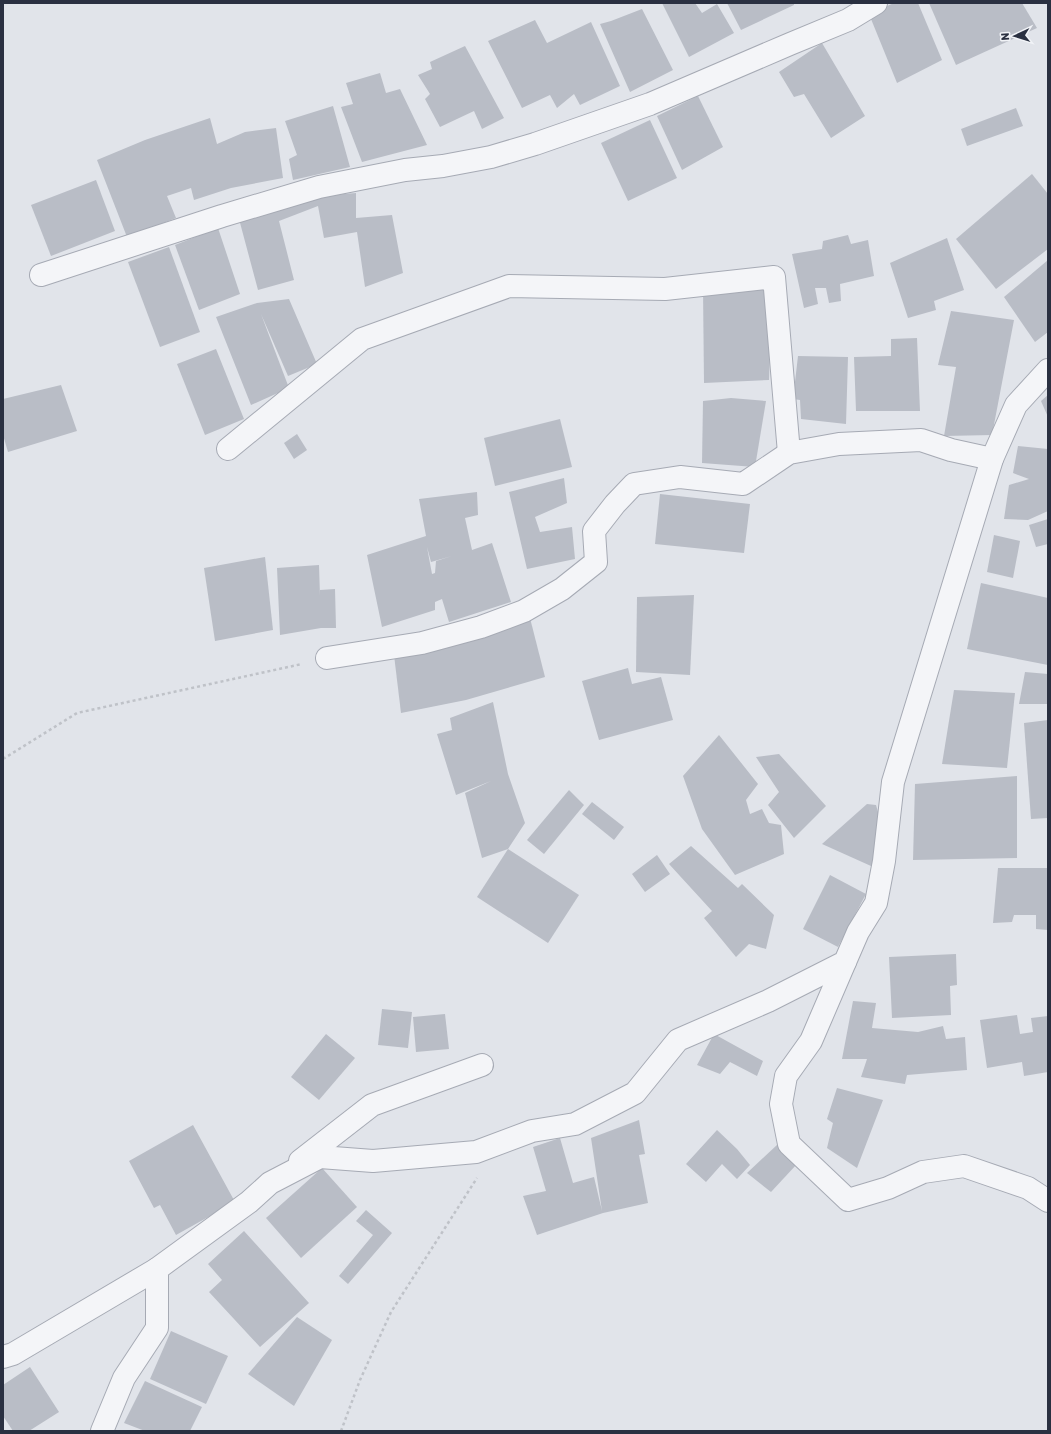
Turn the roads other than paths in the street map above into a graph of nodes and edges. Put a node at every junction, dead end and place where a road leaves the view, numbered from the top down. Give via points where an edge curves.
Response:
1 (876, 3) edge
2 (41, 275) dead end
3 (1048, 370) edge
4 (228, 449) dead end
5 (789, 453) junction
6 (992, 459) junction
7 (326, 658) road end
8 (845, 962) junction
9 (482, 1065) dead end
10 (270, 1183) junction
11 (1048, 1201) edge
12 (157, 1269) junction
13 (3, 1357) edge
14 (102, 1431) edge

1 - 2 street via 848,20 650,104 535,144 491,157 319,187
3 - 6 street via 1016,405
4 - 5 street via 362,339 509,286 665,289 774,277
5 - 6 street via 839,444 921,440
5 - 7 street via 743,484 680,477 634,484 594,532 596,562 562,589 524,612 422,643
6 - 8 street via 893,782 884,861 876,903 858,932
8 - 10 street via 768,1001 678,1040 635,1093 575,1124 532,1131 476,1152 373,1161 320,1157
8 - 11 street via 812,1041 786,1076 781,1104 789,1144 848,1200 888,1188 923,1172 964,1166 1028,1188
9 - 10 street via 372,1105
10 - 12 street via 249,1202
12 - 13 street via 13,1354
12 - 14 street via 157,1328 124,1378

